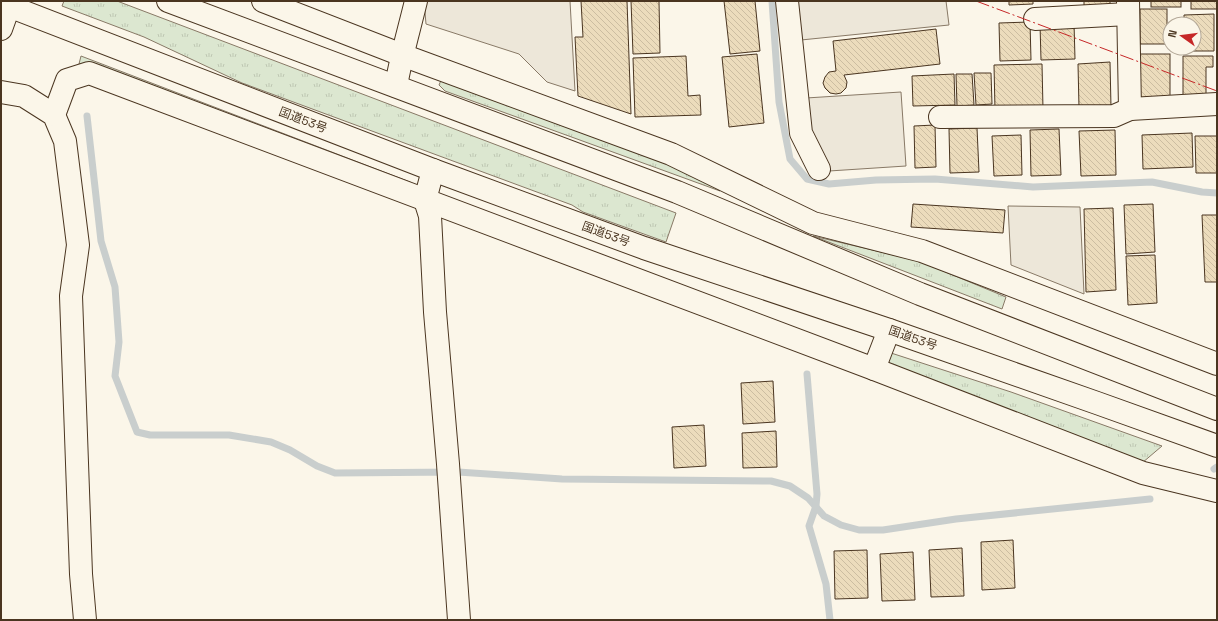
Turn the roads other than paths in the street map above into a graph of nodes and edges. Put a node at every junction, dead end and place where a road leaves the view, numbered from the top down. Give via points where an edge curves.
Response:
1 (168, 1) edge
2 (263, 1) edge
3 (416, 1) edge
4 (788, 1) edge
5 (7, 4) edge
6 (1128, 8) edge
7 (1035, 19) dead end
8 (1, 29) edge
9 (402, 55) junction
10 (396, 86) junction
11 (1, 92) edge
12 (1217, 104) edge
13 (1130, 110) junction
14 (54, 115) junction
15 (940, 117) dead end
16 (819, 169) dead end
17 (433, 170) junction
18 (425, 200) junction
19 (889, 330) junction
20 (1217, 364) edge
21 (874, 369) junction
22 (1214, 407) edge
23 (1213, 445) edge
24 (1217, 491) edge
25 (85, 620) edge
26 (459, 620) edge

1 - 10 main road
2 - 9 main road
3 - 9 main road
4 - 16 main road via 801,133
5 - 8 main road
5 - 17 main road, 国道53号
6 - 7 main road
6 - 13 main road
9 - 10 main road
9 - 20 main road via 671,154 813,223 922,251
10 - 22 main road via 677,192 920,294
11 - 14 main road via 24,96
12 - 13 main road
13 - 15 main road via 1114,116
14 - 18 main road via 67,80 89,73
14 - 25 main road via 65,141 78,245 70,296
17 - 18 main road
17 - 19 main road, 国道53号 via 644,248
18 - 21 main road
18 - 26 main road via 430,216 434,312
19 - 21 main road
19 - 23 main road, 国道53号
21 - 24 main road via 1143,473

